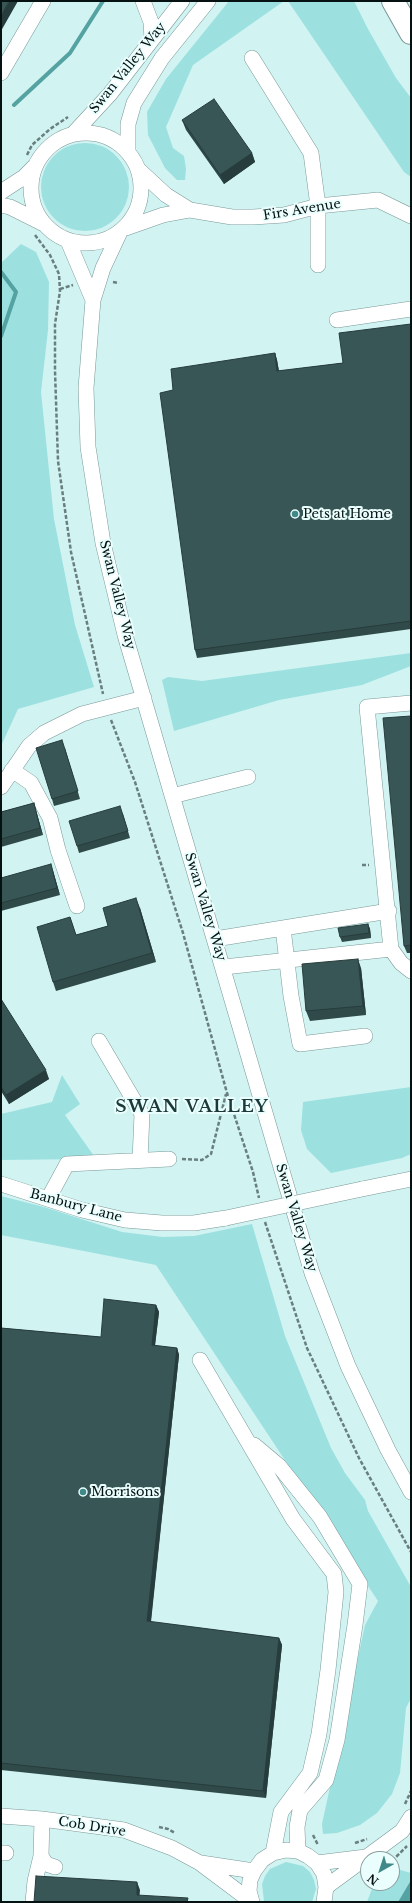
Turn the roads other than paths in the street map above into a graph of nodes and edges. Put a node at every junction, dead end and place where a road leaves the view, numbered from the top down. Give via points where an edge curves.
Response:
1 (43, 1) edge
2 (143, 1) edge
3 (182, 1) edge
4 (208, 1) edge
5 (393, 1) edge
6 (411, 33) edge
7 (152, 39) junction
8 (252, 58) dead end
9 (1, 73) edge
10 (73, 134) junction
11 (128, 151) junction
12 (35, 166) junction
13 (139, 170) junction
14 (1, 192) edge
15 (1, 205) edge
16 (318, 206) junction
17 (190, 210) junction
18 (411, 216) edge
19 (42, 223) junction
20 (123, 231) junction
21 (68, 241) junction
22 (318, 265) dead end
23 (93, 300) junction
24 (411, 309) edge
25 (337, 320) dead end
26 (144, 698) junction
27 (411, 702) edge
28 (12, 770) junction
29 (248, 777) dead end
30 (1, 787) edge
31 (172, 796) junction
32 (77, 906) dead end
33 (389, 911) junction
34 (283, 928) junction
35 (215, 939) junction
36 (392, 948) junction
37 (287, 960) junction
38 (224, 967) junction
39 (411, 971) edge
40 (365, 1036) dead end
41 (99, 1041) dead end
42 (169, 1159) road end
43 (140, 1160) junction
44 (411, 1178) edge
45 (1, 1184) edge
46 (48, 1199) junction
47 (200, 1360) dead end
48 (248, 1441) junction
49 (411, 1492) edge
50 (407, 1813) edge
51 (1, 1816) edge
52 (42, 1819) junction
53 (298, 1851) junction
54 (377, 1851) edge
55 (273, 1853) junction
56 (40, 1856) junction
57 (360, 1858) edge
58 (200, 1863) junction
59 (317, 1863) junction
60 (360, 1863) edge
61 (55, 1867) dead end
62 (254, 1870) junction
63 (326, 1887) junction
64 (33, 1902) edge
65 (252, 1902) edge
66 (324, 1902) edge

1 - 9 street
2 - 7 street via 151,22
3 - 7 street, Swan Valley Way
4 - 11 street, Swan Valley Way via 162,58 134,103 128,124
5 - 6 highway
7 - 10 street, Swan Valley Way via 110,94
8 - 16 street via 311,153
10 - 11 street via 105,136
10 - 12 street via 58,140 46,150
11 - 13 street
12 - 14 street via 24,177
12 - 19 street via 31,178 31,194 34,209
13 - 17 street, Firs Avenue via 166,195
13 - 20 street via 142,184 141,200 136,215
15 - 19 street
16 - 17 street, Firs Avenue via 284,215 253,217 232,217
16 - 18 street, Firs Avenue via 378,200
16 - 22 street
17 - 20 street, Firs Avenue via 163,215
19 - 21 street via 54,234
20 - 21 street via 99,243 83,244
20 - 23 street, Swan Valley Way via 103,268
21 - 23 street, Swan Valley Way
23 - 26 street, Swan Valley Way via 86,388 88,447 103,543 125,635
24 - 25 street
26 - 28 street via 82,714 44,733 29,746
26 - 31 street, Swan Valley Way
27 - 33 street via 367,707
28 - 30 street
28 - 32 street via 31,782 50,818
29 - 31 street
31 - 35 street, Swan Valley Way
33 - 34 street
33 - 36 street
34 - 35 street
34 - 37 street
35 - 38 street, Swan Valley Way
36 - 37 street
36 - 39 street via 401,963
37 - 38 street
37 - 40 street via 300,1044
38 - 49 street, Swan Valley Way via 312,1273 348,1366
41 - 43 street via 142,1114
42 - 43 street
43 - 46 street via 67,1164
44 - 46 street, Banbury Lane, bridge via 194,1223 125,1220
45 - 46 street, Banbury Lane
47 - 48 street
48 - 53 street via 279,1466 320,1517 360,1584 356,1625 337,1740 326,1780 300,1810 297,1827
48 - 55 street via 293,1520 334,1574 336,1592 320,1727 310,1773 281,1812
50 - 54 street via 402,1831
51 - 52 street, Cob Drive
52 - 56 street
52 - 58 street, Cob Drive via 124,1830 172,1848
53 - 55 street
53 - 59 street
55 - 62 street via 262,1860
56 - 61 street via 46,1864
56 - 64 street
57 - 59 street
58 - 62 street, Cob Drive
58 - 65 street, Cob Drive
59 - 63 street via 324,1874
60 - 63 street
62 - 65 street via 249,1891
63 - 66 street

